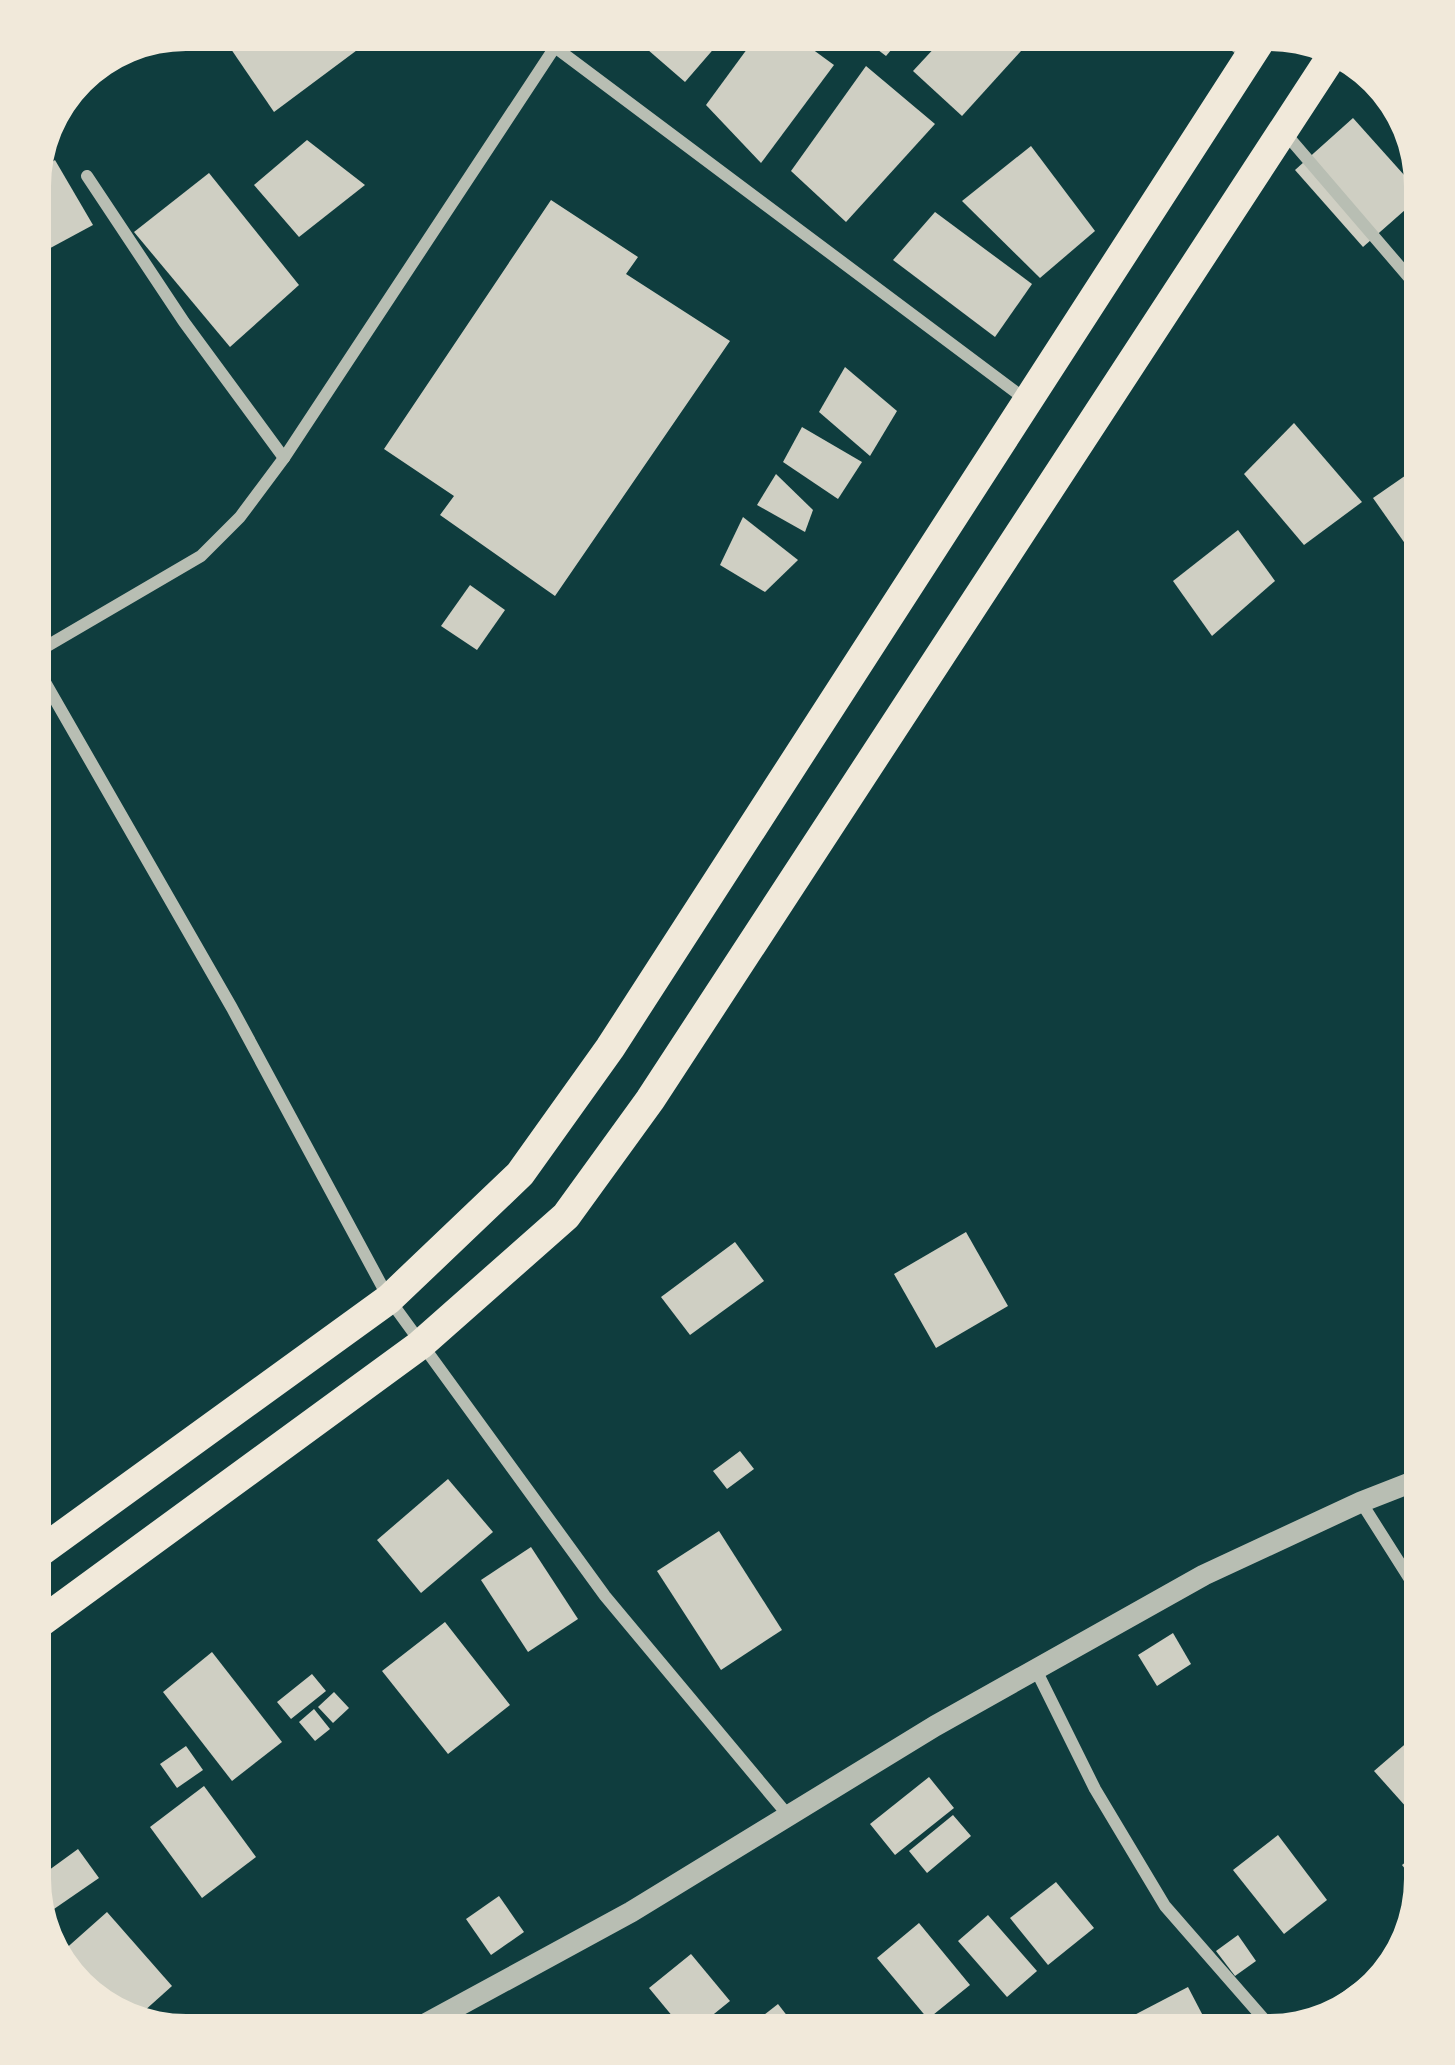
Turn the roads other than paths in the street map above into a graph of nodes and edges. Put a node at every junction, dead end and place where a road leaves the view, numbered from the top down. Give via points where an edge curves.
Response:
1 (552, 51) edge
2 (560, 51) edge
3 (1242, 51) edge
4 (1254, 51) edge
5 (1250, 58) junction
6 (1326, 64) edge
7 (1282, 130) junction
8 (87, 176) dead end
9 (1404, 272) edge
10 (1026, 399) junction
11 (284, 458) junction
12 (51, 644) edge
13 (51, 690) edge
14 (389, 1299) junction
15 (420, 1346) junction
16 (1404, 1485) edge
17 (1361, 1502) junction
18 (51, 1544) edge
19 (1404, 1570) edge
20 (51, 1615) edge
21 (1037, 1672) junction
22 (787, 1814) junction
23 (444, 2014) edge
24 (1259, 2014) edge

1 - 11 street
2 - 10 street
3 - 5 street
4 - 5 main road
5 - 10 main road
6 - 7 main road
7 - 9 street
7 - 15 main road via 650,1100 566,1216
8 - 11 street
10 - 14 main road via 597,1066 520,1174
11 - 12 street via 200,556
13 - 14 street
14 - 15 street
14 - 18 main road
15 - 20 main road
15 - 22 street via 605,1596
16 - 17 street
17 - 19 street
17 - 21 street via 1204,1575
21 - 22 street
21 - 24 street via 1165,1906
22 - 23 street via 631,1912

